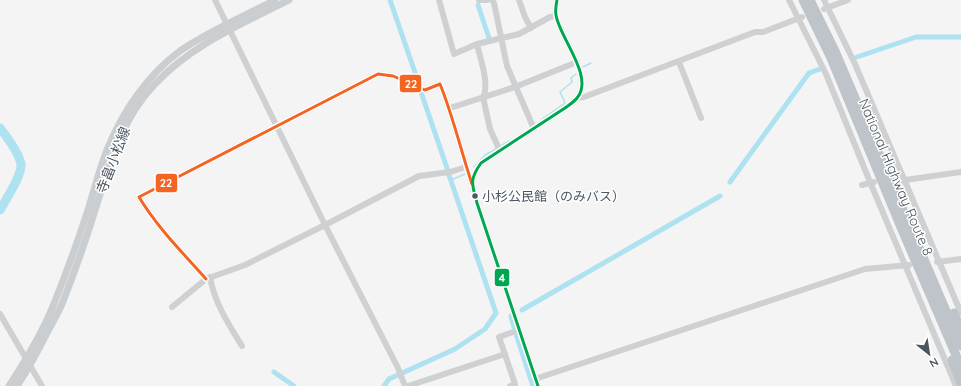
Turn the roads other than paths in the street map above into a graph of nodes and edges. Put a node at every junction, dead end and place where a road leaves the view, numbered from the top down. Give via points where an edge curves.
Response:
1 (215, 0) edge
2 (275, 0) edge
3 (289, 0) edge
4 (439, 0) edge
5 (479, 0) edge
6 (487, 0) edge
7 (492, 0) edge
8 (520, 0) edge
9 (557, 0) edge
10 (789, 0) edge
11 (802, 0) edge
12 (824, 0) edge
13 (848, 0) edge
14 (826, 8) junction
15 (808, 10) edge
16 (556, 16) junction
17 (229, 27) junction
18 (531, 28) junction
19 (502, 39) junction
20 (477, 44) junction
21 (577, 62) junction
22 (679, 62) junction
23 (515, 87) junction
24 (483, 97) junction
25 (578, 98) junction
26 (450, 108) junction
27 (701, 118) dead end
28 (276, 127) junction
29 (534, 129) junction
30 (500, 151) junction
31 (466, 167) junction
32 (961, 172) edge
33 (901, 180) junction
34 (872, 182) junction
35 (472, 184) junction
36 (862, 185) dead end
37 (904, 213) junction
38 (325, 225) junction
39 (900, 225) junction
40 (961, 259) edge
41 (937, 262) junction
42 (907, 265) junction
43 (208, 278) junction
44 (172, 307) dead end
45 (961, 313) edge
46 (0, 314) edge
47 (520, 330) junction
48 (961, 330) edge
49 (242, 346) dead end
50 (961, 346) edge
51 (505, 354) junction
52 (26, 359) junction
53 (30, 366) junction
54 (961, 367) edge
55 (535, 379) junction
56 (961, 383) edge
57 (9, 386) edge
58 (17, 386) edge
59 (42, 386) edge
60 (405, 386) edge
61 (408, 386) edge
62 (510, 386) edge
63 (538, 386) edge
64 (956, 386) edge

1 - 17 street
2 - 17 main road, 寺畠小松線
3 - 17 main road, 寺畠小松線
4 - 20 street via 454,54
5 - 6 street
7 - 19 street
8 - 18 street
9 - 16 street
10 - 15 street
11 - 15 highway
12 - 14 street
13 - 14 street
14 - 33 street via 854,64
15 - 22 street via 763,32 755,32
15 - 34 street via 826,74
15 - 37 highway, National Highway Route 8 via 836,51
15 - 39 highway, National Highway Route 8 via 831,58
16 - 18 street
16 - 21 street
17 - 28 street
17 - 52 main road, 寺畠小松線 via 180,52 151,79 125,113 107,150 86,218 55,302
17 - 53 main road, 寺畠小松線 via 173,67 155,84 134,112 121,135 105,174 62,305
18 - 19 street
19 - 20 street
19 - 23 street via 506,66
20 - 24 street via 484,76
21 - 23 street
21 - 25 street via 582,88
22 - 25 street
22 - 27 street
23 - 24 street
23 - 29 street
24 - 26 street
24 - 30 street via 490,129
25 - 29 street
26 - 28 street via 440,84 425,90 393,76 378,74
26 - 31 street
28 - 38 street
28 - 43 street via 139,196 163,232
29 - 30 street
30 - 35 street via 481,163 474,173
31 - 35 street
31 - 38 street via 418,176
32 - 33 street
33 - 41 street
34 - 36 street
34 - 42 street
35 - 47 street
37 - 48 highway
37 - 50 highway, National Highway Route 8
38 - 43 street via 245,265
38 - 60 street
39 - 54 highway, National Highway Route 8
39 - 56 highway via 900,234
40 - 41 street
41 - 45 street
42 - 55 street via 866,269
42 - 64 street
43 - 44 street
43 - 49 street via 222,312
46 - 52 street
47 - 51 street via 500,337
47 - 55 street
51 - 61 street
51 - 62 street via 515,384
52 - 53 street
52 - 57 main road, 寺畠小松線
53 - 58 main road, 寺畠小松線
53 - 59 street
55 - 63 street

